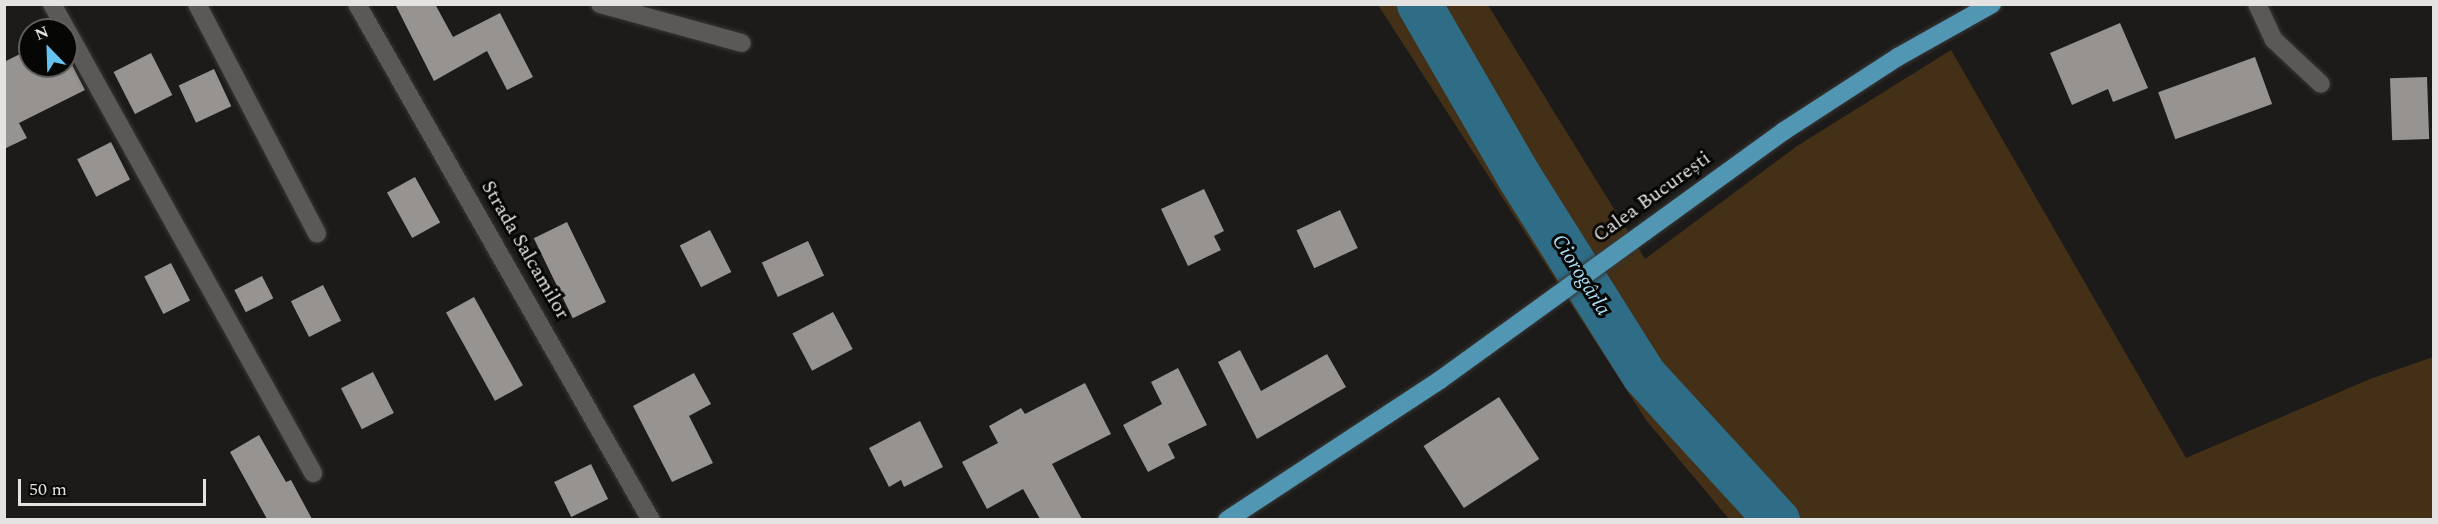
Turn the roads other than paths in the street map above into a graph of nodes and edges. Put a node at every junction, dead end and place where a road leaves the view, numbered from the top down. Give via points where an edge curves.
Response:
1 (52, 4) edge
2 (197, 4) edge
3 (357, 4) edge
4 (600, 4) edge
5 (1992, 4) edge
6 (2257, 4) edge
7 (742, 43) dead end
8 (2321, 84) dead end
9 (317, 234) dead end
10 (313, 473) dead end
11 (651, 519) edge
12 (1227, 519) edge

1 - 10 street
2 - 9 street
3 - 11 street, Strada Salcamilor
4 - 7 street
5 - 12 main road, Calea București via 1898,57 1675,207 1502,335
6 - 8 street via 2274,40

